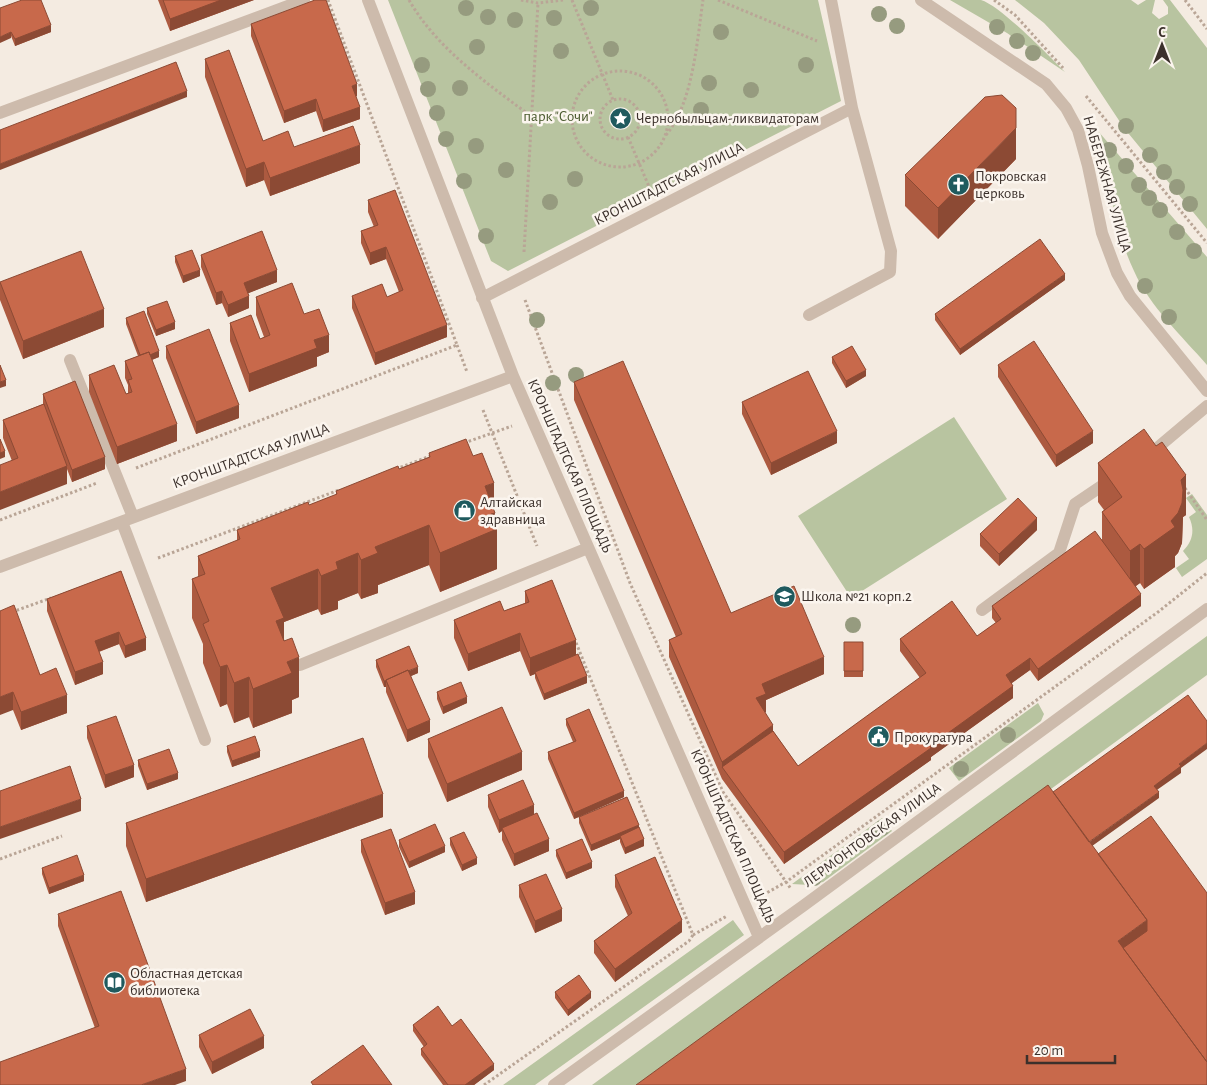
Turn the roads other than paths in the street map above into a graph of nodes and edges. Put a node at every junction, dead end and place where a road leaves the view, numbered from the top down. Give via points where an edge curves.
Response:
1 (304, 0) edge
2 (368, 0) edge
3 (831, 0) edge
4 (922, 0) edge
5 (852, 108) junction
6 (0, 113) edge
7 (482, 298) junction
8 (809, 314) dead end
9 (70, 360) dead end
10 (513, 376) junction
11 (1207, 391) edge
12 (1207, 406) edge
13 (1142, 460) edge
14 (1125, 471) edge
15 (128, 519) junction
16 (588, 548) junction
17 (0, 567) edge
18 (1207, 608) edge
19 (982, 610) dead end
20 (300, 665) dead end
21 (205, 740) dead end
22 (759, 937) junction
23 (554, 1085) edge

1 - 6 street
2 - 7 street, КРОНШТАДТСКАЯ ПЛОЩАДЬ
3 - 5 street
4 - 11 street, НАБЕРЕЖНАЯ УЛИЦА via 1046,84 1066,108 1078,130 1102,233 1117,273 1130,296
5 - 7 street, КРОНШТАДТСКАЯ УЛИЦА
5 - 8 street via 891,251 890,272
7 - 10 street, КРОНШТАДТСКАЯ ПЛОЩАДЬ
9 - 15 street via 116,476
10 - 15 street, КРОНШТАДТСКАЯ УЛИЦА
10 - 16 street, КРОНШТАДТСКАЯ ПЛОЩАДЬ
12 - 13 street
14 - 19 street via 1075,504 1059,554
15 - 17 street, КРОНШТАДТСКАЯ УЛИЦА
15 - 21 street via 138,565
16 - 20 street
16 - 22 street, КРОНШТАДТСКАЯ ПЛОЩАДЬ
18 - 22 street, ЛЕРМОНТОВСКАЯ УЛИЦА
22 - 23 street, ЛЕРМОНТОВСКАЯ УЛИЦА

